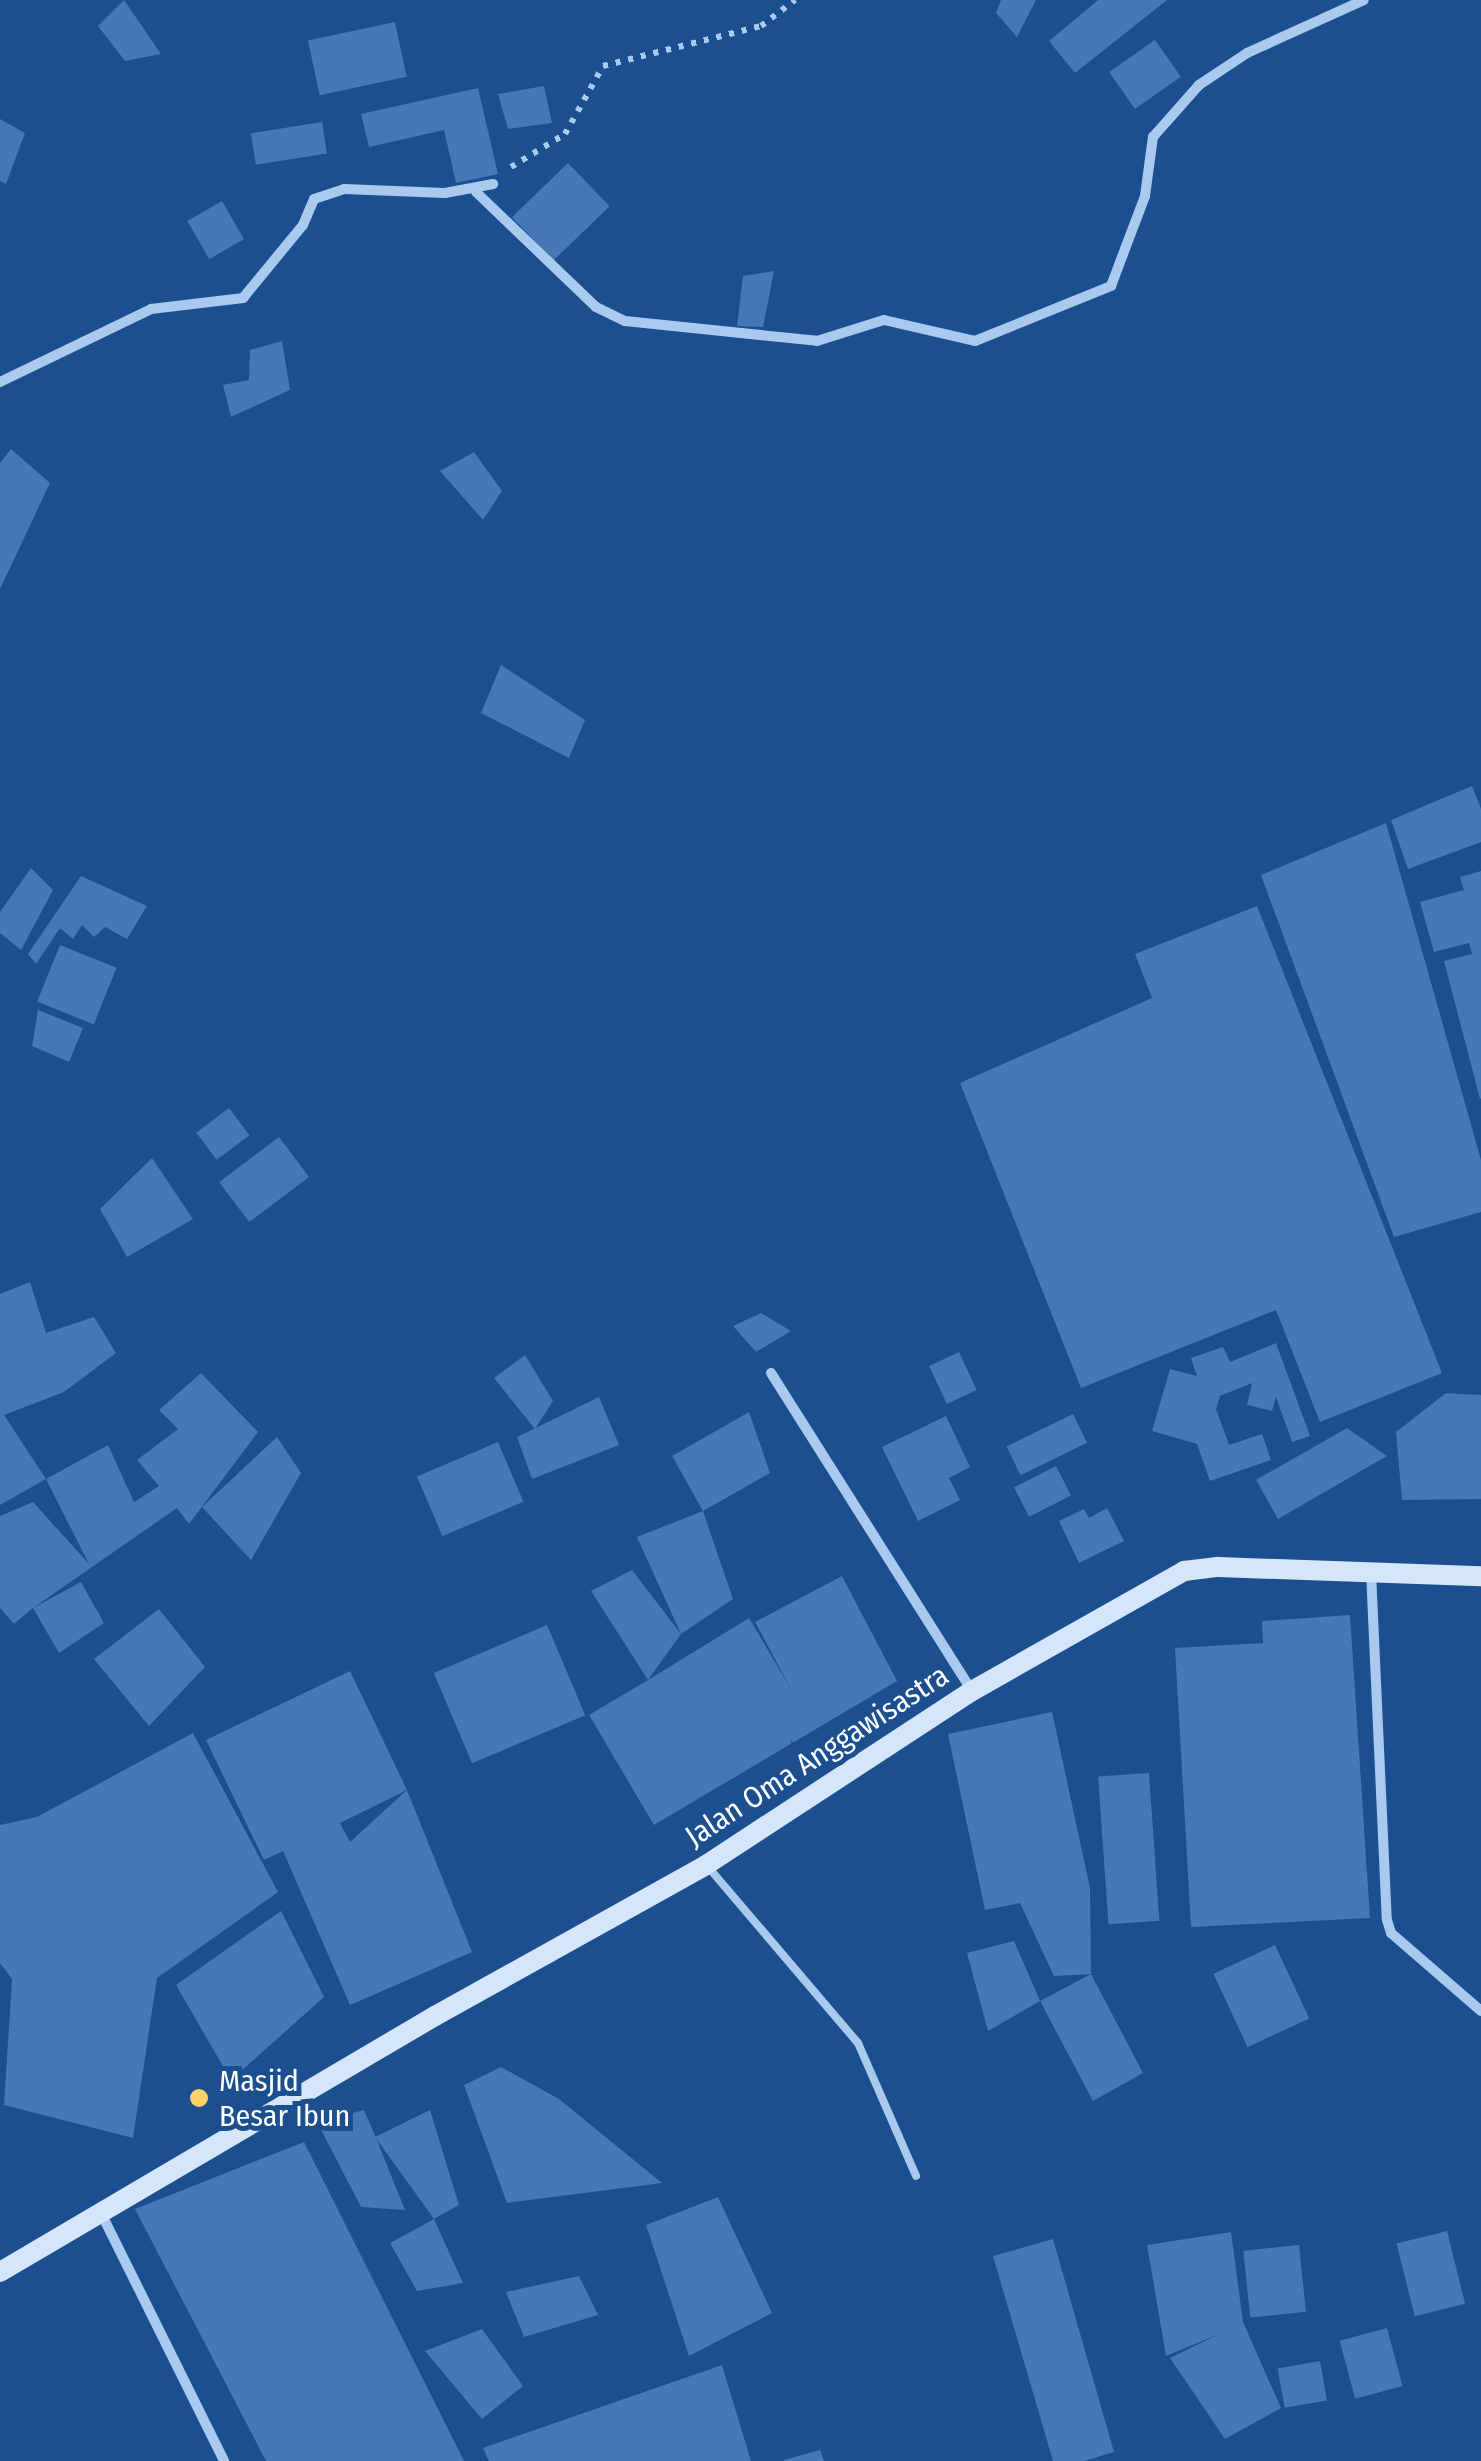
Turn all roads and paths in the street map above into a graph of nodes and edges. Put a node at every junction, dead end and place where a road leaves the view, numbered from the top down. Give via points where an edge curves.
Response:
1 (795, 0) edge
2 (1364, 0) edge
3 (493, 184) joint
4 (476, 192) junction
5 (0, 382) edge
6 (772, 1373) dead end
7 (1372, 1572) junction
8 (1481, 1576) edge
9 (972, 1691) junction
10 (706, 1865) junction
11 (1481, 2011) edge
12 (916, 2176) dead end
13 (102, 2215) junction
14 (0, 2272) edge
15 (224, 2461) edge

1 - 3 path via 760,26 603,66 565,134
2 - 4 street via 1247,54 1199,85 1153,137 1145,196 1110,286 975,341 884,320 817,340 625,320 596,307
3 - 4 street
4 - 5 street via 344,189 314,200 303,225 242,298 151,310
6 - 9 street
7 - 8 main road, Jalan Oma Anggawisastra
7 - 9 main road, Jalan Oma Anggawisastra via 1184,1571
7 - 11 street via 1386,1920 1392,1933
9 - 10 main road, Jalan Oma Anggawisastra
10 - 12 lane via 858,2043
10 - 13 main road, Jalan Oma Anggawisastra
13 - 14 main road, Jalan Oma Anggawisastra
13 - 15 street

